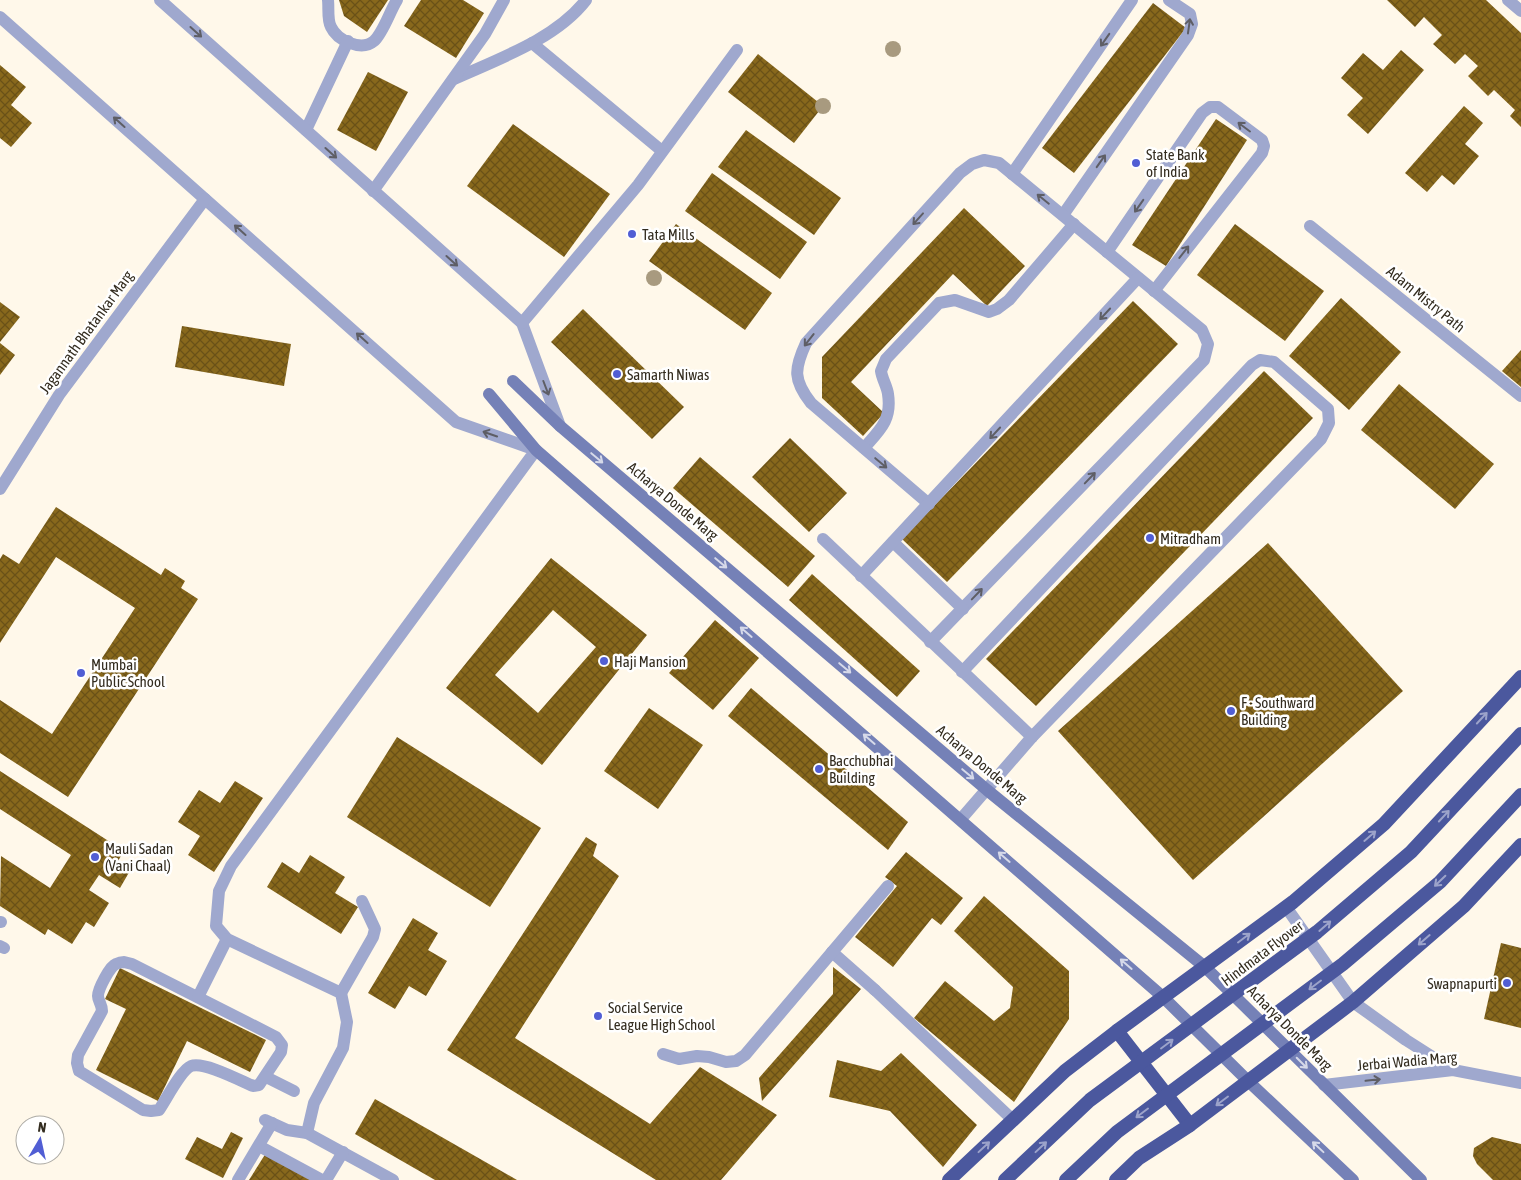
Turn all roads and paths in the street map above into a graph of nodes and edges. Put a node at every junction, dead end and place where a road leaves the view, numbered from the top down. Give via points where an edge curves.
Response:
1 (160, 0) edge
2 (328, 0) edge
3 (397, 0) edge
4 (504, 0) edge
5 (586, 0) edge
6 (1132, 0) edge
7 (1169, 0) edge
8 (1508, 0) edge
9 (1521, 11) edge
10 (0, 17) edge
11 (348, 41) junction
12 (532, 43) junction
13 (737, 50) dead end
14 (452, 80) junction
15 (306, 130) junction
16 (662, 151) junction
17 (1012, 174) junction
18 (373, 191) junction
19 (205, 199) junction
20 (1063, 215) junction
21 (1074, 224) junction
22 (1310, 226) dead end
23 (1107, 252) junction
24 (1138, 278) junction
25 (1154, 291) junction
26 (522, 324) junction
27 (513, 381) dead end
28 (489, 394) dead end
29 (1521, 396) edge
30 (560, 426) junction
31 (864, 448) junction
32 (536, 450) junction
33 (0, 489) edge
34 (929, 504) junction
35 (823, 539) dead end
36 (893, 542) junction
37 (861, 576) junction
38 (963, 609) junction
39 (930, 642) junction
40 (962, 672) junction
41 (1521, 677) edge
42 (1521, 734) edge
43 (1032, 737) junction
44 (986, 790) junction
45 (1521, 795) edge
46 (961, 819) junction
47 (1521, 845) edge
48 (888, 886) dead end
49 (362, 901) dead end
50 (1286, 906) junction
51 (227, 939) junction
52 (832, 952) junction
53 (1205, 967) junction
54 (341, 993) junction
55 (198, 997) junction
56 (1163, 997) junction
57 (1352, 1002) junction
58 (1117, 1030) junction
59 (1288, 1050) junction
60 (663, 1054) dead end
61 (1453, 1070) junction
62 (266, 1077) junction
63 (1248, 1081) junction
64 (1521, 1084) edge
65 (1324, 1085) junction
66 (304, 1097) junction
67 (1013, 1120) junction
68 (1190, 1125) junction
69 (307, 1132) junction
70 (258, 1146) junction
71 (343, 1152) junction
72 (238, 1180) edge
73 (322, 1180) edge
74 (326, 1180) edge
75 (393, 1180) edge
76 (949, 1180) edge
77 (1005, 1180) edge
78 (1066, 1180) edge
79 (1116, 1180) edge
80 (1353, 1180) edge
81 (1421, 1180) edge

1 -> 15 street
2 - 11 street via 329,25 337,36
3 - 11 street via 374,41 364,46
4 - 14 street via 485,34
5 - 12 street via 575,14
6 -> 17 street
20 -> 7 street via 1188,35 1192,24 1190,14
8 - 9 street
19 -> 10 street
11 - 15 street
12 - 14 street
12 - 16 street
13 - 16 street
14 - 18 street
15 -> 18 street
16 - 26 street via 638,185
20 -> 17 street
17 -> 31 street via 998,163 984,160 960,172 806,343 796,376 800,389 811,403
18 -> 26 street
32 -> 19 street via 456,422
19 - 33 street, Jagannath Bhatankar Marg via 58,395
20 - 21 street
21 - 23 street
21 - 31 street via 1009,300 997,309 989,312 955,300 939,303 886,359 881,371 888,393 885,423
22 - 29 street, Adam Mistry Path
23 - 24 street
25 -> 23 street via 1262,153 1262,140 1218,107 1202,112
24 - 25 street
24 -> 34 street
38 -> 25 street via 1204,360 1208,344 1202,330
26 -> 30 street
27 - 30 main road, Acharya Donde Marg
28 - 32 main road
30 -> 44 main road, Acharya Donde Marg
31 -> 34 street
46 -> 32 main road
32 - 51 street via 231,866 219,891 216,926
34 - 36 street
35 - 37 street
36 - 37 street
36 - 38 street
37 - 39 street
38 - 39 street
39 - 40 street
40 - 43 street
40 - 43 street via 1252,365 1260,360 1274,362 1328,410 1329,423 1321,439
50 -> 41 highway via 1384,824
77 -> 42 highway, Hindmata Flyover, bridge via 1090,1100 1317,932 1411,852
43 - 44 street
44 - 46 street
44 - 53 main road, Acharya Donde Marg
45 -> 78 highway, bridge via 1440,882 1343,964 1117,1132
56 -> 46 main road
47 -> 57 highway via 1464,906
48 - 52 street
49 - 54 street via 375,928 374,936
53 -> 50 highway
50 - 57 street
51 - 54 street
51 - 55 street
52 - 60 street via 745,1055 736,1061 697,1056 679,1059
52 - 67 street
53 - 56 highway
53 - 59 main road, Acharya Donde Marg
54 - 66 street via 347,1022 342,1048
55 - 62 street via 276,1038 282,1045
55 - 62 street via 132,964 116,964 99,992 102,1011 78,1055 79,1071 143,1110 151,1111 160,1110 191,1066 202,1065 253,1086 259,1085
56 - 58 highway
56 - 63 main road
57 - 59 highway
57 - 61 street
58 - 67 highway via 1065,1071
58 - 68 highway
59 - 63 highway
59 -> 65 main road, Acharya Donde Marg
61 - 64 street, Jerbai Wadia Marg
65 -> 61 street, Jerbai Wadia Marg
62 - 66 street
63 -> 68 highway
80 -> 63 main road
65 - 81 main road, Acharya Donde Marg
66 - 69 street
76 -> 67 highway
68 - 79 highway via 1139,1158
69 - 70 street via 287,1130 269,1121
69 - 71 street
70 - 72 street
70 - 73 street
71 - 74 street
71 - 75 street

